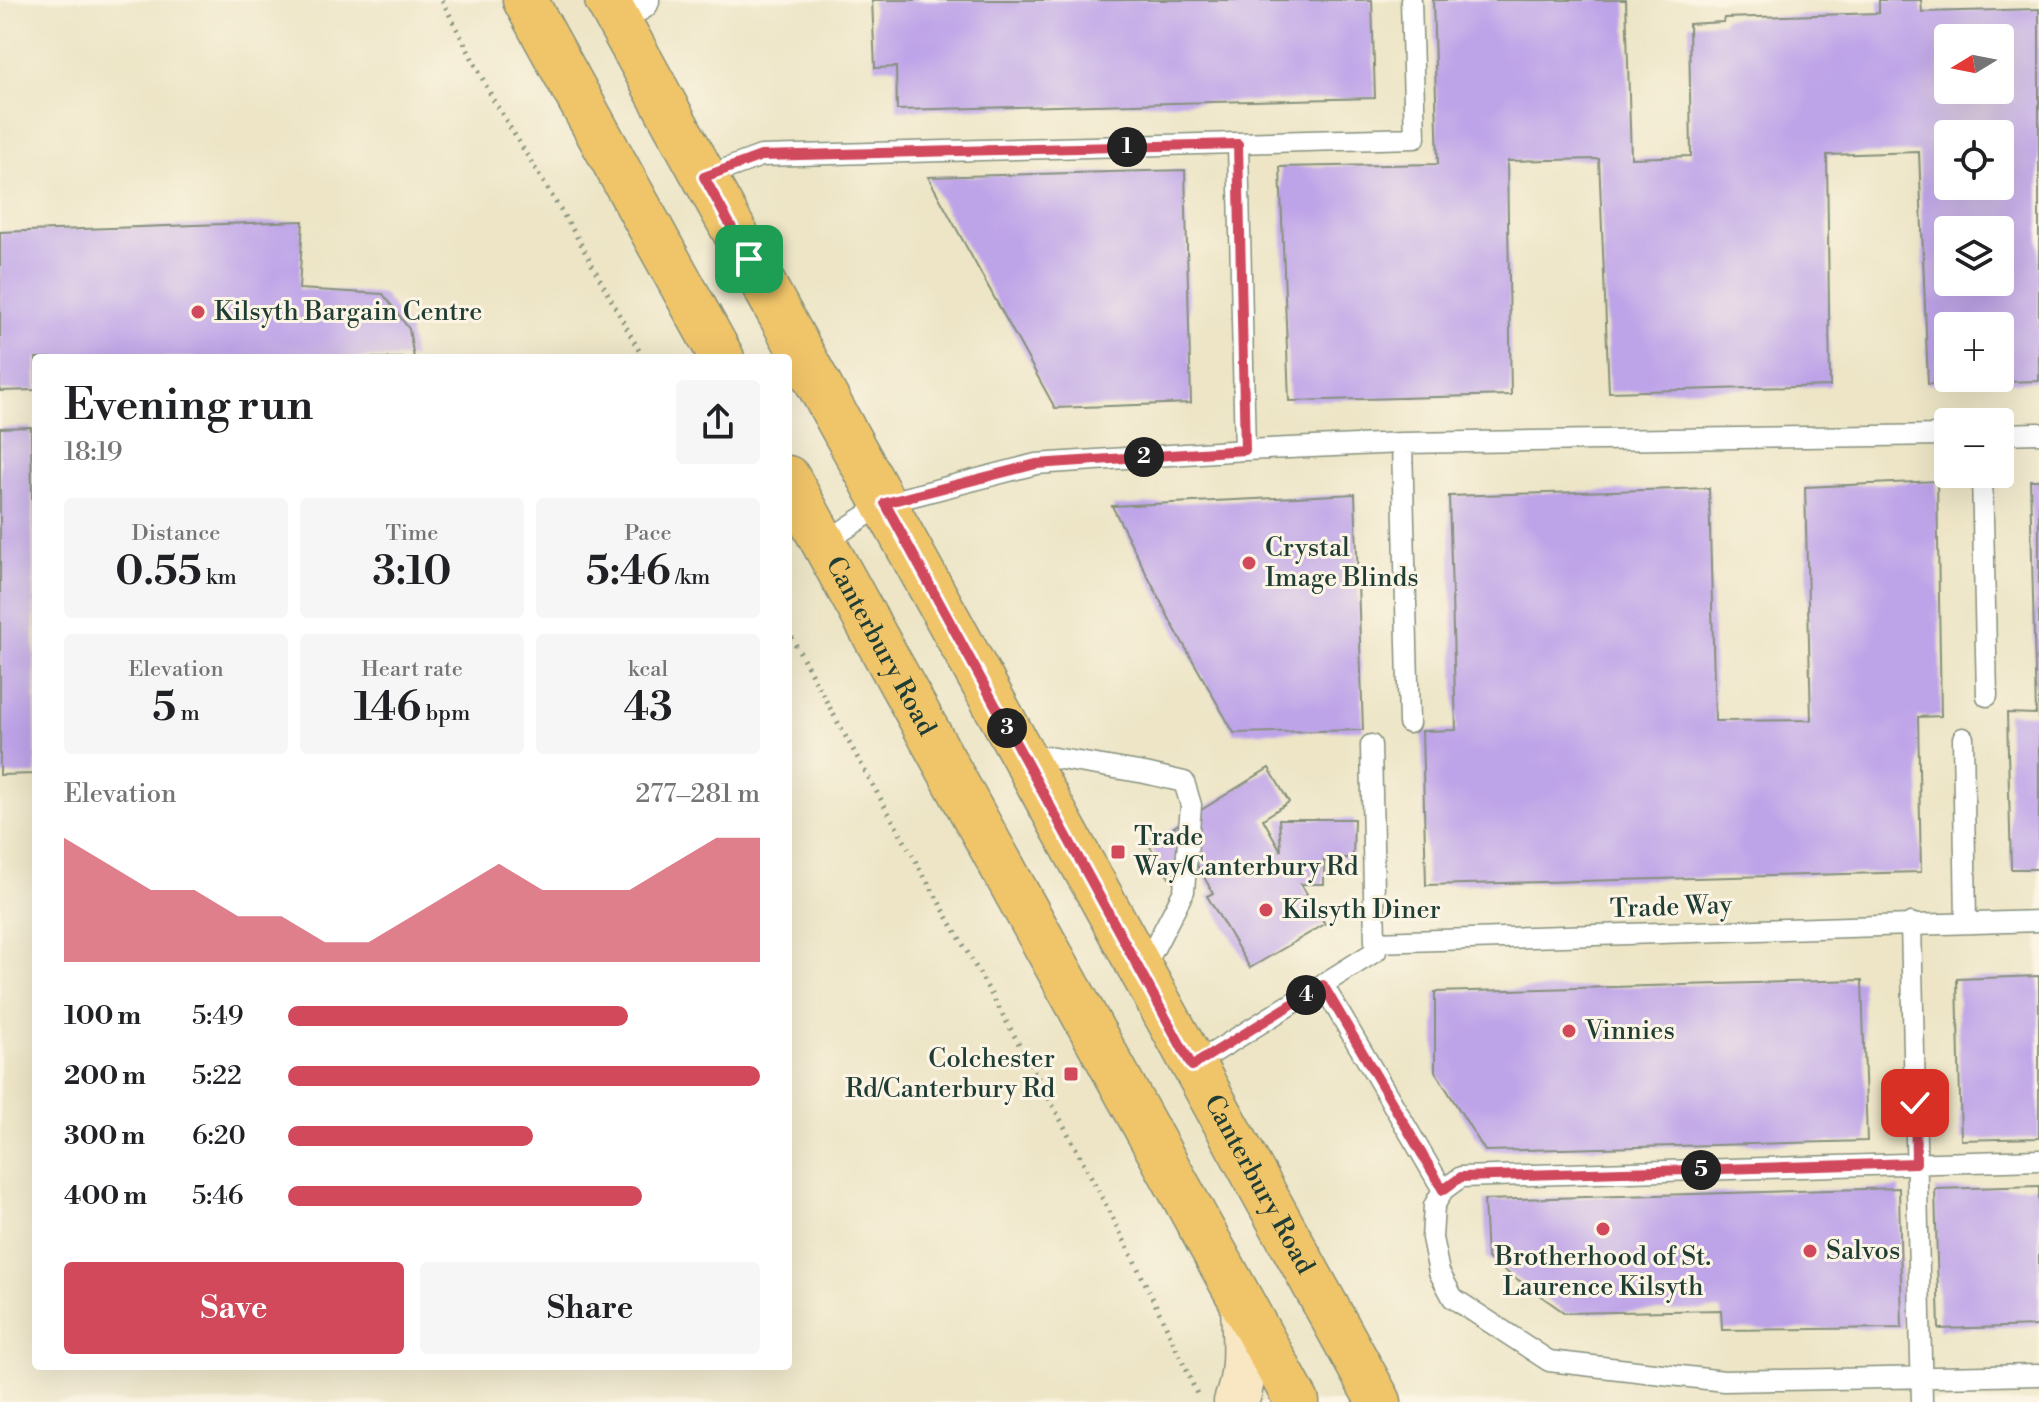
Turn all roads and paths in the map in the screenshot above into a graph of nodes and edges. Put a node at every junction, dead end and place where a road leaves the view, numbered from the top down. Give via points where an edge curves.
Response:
1 (442, 0) edge
2 (525, 0) edge
3 (1411, 0) edge
4 (620, 4) edge
5 (1238, 144) junction
6 (704, 177) junction
7 (641, 354) edge
8 (720, 354) edge
9 (2039, 433) edge
10 (2014, 434) edge
11 (1934, 435) edge
12 (1402, 443) junction
13 (1245, 450) junction
14 (792, 485) edge
15 (1982, 488) edge
16 (885, 503) junction
17 (824, 543) junction
18 (792, 637) edge
19 (1987, 696) dead end
20 (1409, 723) dead end
21 (1963, 738) dead end
22 (1371, 745) dead end
23 (1020, 752) junction
24 (2039, 921) edge
25 (1966, 922) junction
26 (1911, 923) junction
27 (1375, 942) junction
28 (1141, 972) junction
29 (1323, 985) junction
30 (1192, 1066) junction
31 (2039, 1160) edge
32 (1916, 1163) junction
33 (1443, 1190) junction
34 (1243, 1305) junction
35 (2039, 1375) edge
36 (1922, 1378) junction
37 (1200, 1402) edge
38 (1236, 1402) edge
39 (1297, 1402) edge
40 (1379, 1402) edge
41 (1922, 1402) edge

1 - 7 path via 494,101
2 - 8 main road
3 - 5 lane via 1415,138
4 - 6 main road, Canterbury Road
5 - 6 lane via 761,156
5 - 13 lane
6 - 16 main road, Canterbury Road
9 - 10 lane
11 - 12 lane
12 - 13 lane
12 - 20 lane
13 - 16 lane via 1036,464
14 - 17 main road, Canterbury Road
15 - 19 lane
16 - 17 lane
16 - 23 main road, Canterbury Road
17 - 34 main road, Canterbury Road
18 - 37 path via 1083,1167
21 - 25 lane
22 - 27 lane
23 - 28 main road, Canterbury Road
23 - 28 lane via 1184,782 1191,805 1184,891
24 - 25 lane, Trade Way
25 - 26 lane, Trade Way
26 - 27 lane, Trade Way
26 - 32 lane
27 - 29 lane via 1376,951
28 - 30 main road, Canterbury Road
29 - 30 lane
29 - 33 lane
30 - 40 main road, Canterbury Road
31 - 32 lane
32 - 33 lane via 1461,1177
32 - 36 lane
33 - 36 lane via 1434,1206 1432,1238 1439,1272 1453,1298 1549,1361 1724,1381
34 - 38 main road via 1245,1357
34 - 39 main road, Canterbury Road
35 - 36 lane
36 - 41 lane

